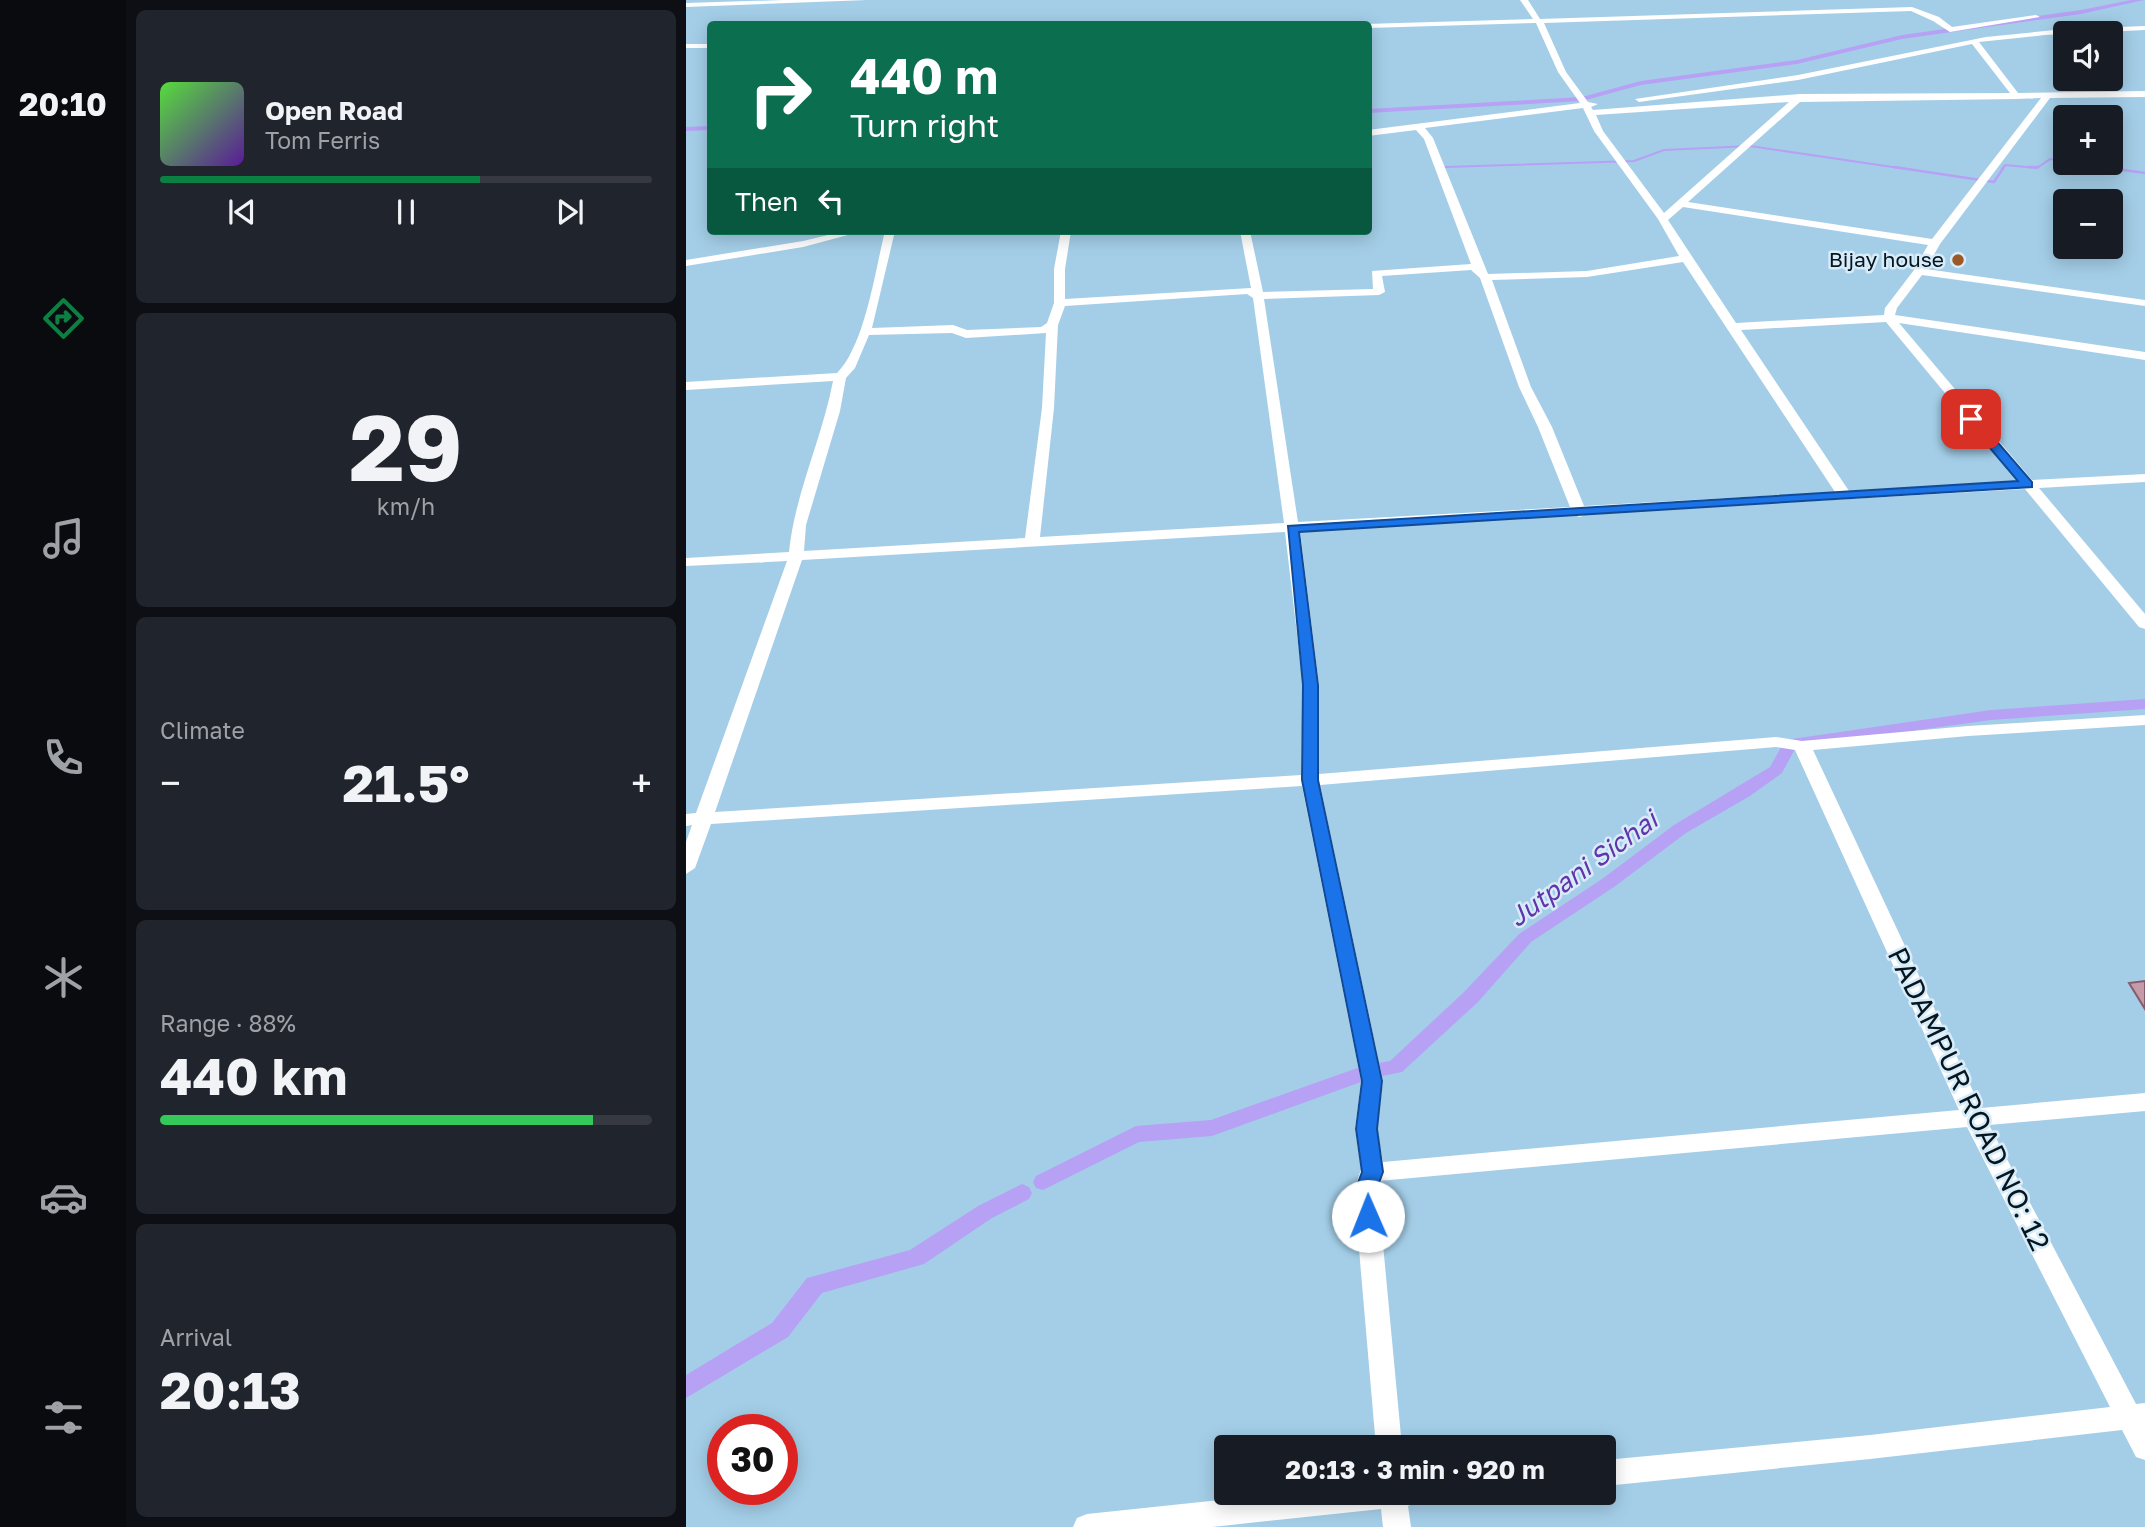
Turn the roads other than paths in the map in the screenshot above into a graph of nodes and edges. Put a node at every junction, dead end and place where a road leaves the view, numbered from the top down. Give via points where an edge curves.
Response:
1 (863, 0) edge
2 (1524, 0) edge
3 (1871, 0) edge
4 (686, 5) edge
5 (1912, 9) junction
6 (2036, 17) dead end
7 (1538, 21) junction
8 (1372, 26) edge
9 (2145, 28) edge
10 (1974, 41) junction
11 (686, 46) edge
12 (707, 46) edge
13 (1786, 79) junction
14 (2145, 94) edge
15 (2016, 96) junction
16 (2047, 96) junction
17 (1801, 99) junction
18 (1587, 107) junction
19 (1419, 127) junction
20 (1372, 133) edge
21 (1683, 204) junction
22 (1662, 219) junction
23 (841, 235) edge
24 (889, 235) edge
25 (1066, 235) edge
26 (1246, 235) edge
27 (1935, 243) junction
28 (1686, 258) junction
29 (686, 263) edge
30 (1919, 271) junction
31 (1482, 273) junction
32 (1258, 296) junction
33 (1060, 303) junction
34 (2145, 303) edge
35 (1889, 317) junction
36 (1052, 325) junction
37 (1733, 327) junction
38 (865, 332) junction
39 (2145, 356) edge
40 (840, 377) junction
41 (686, 386) edge
42 (2145, 478) edge
43 (2028, 484) junction
44 (1846, 497) junction
45 (1580, 513) junction
46 (1292, 528) junction
47 (1032, 544) junction
48 (796, 556) junction
49 (686, 562) edge
50 (2145, 624) edge
51 (2145, 720) edge
52 (1801, 746) junction
53 (1310, 780) junction
54 (705, 819) junction
55 (686, 820) edge
56 (686, 868) edge
57 (2145, 1102) edge
58 (1974, 1118) junction
59 (1373, 1172) junction
60 (2137, 1416) edge
61 (1388, 1435) edge
62 (2145, 1448) edge
63 (1616, 1472) edge
64 (1288, 1505) edge
65 (1398, 1505) edge
66 (1087, 1527) edge
67 (1397, 1527) edge

1 - 4 street
2 - 7 street
3 - 5 street
5 - 6 street via 1950,30
5 - 7 street
7 - 8 street
7 - 18 street via 1562,72
9 - 10 street
10 - 13 street
10 - 15 street
11 - 12 street
13 - 17 street
13 - 18 street
14 - 16 street
15 - 16 street
15 - 17 street
16 - 27 street
17 - 18 street
17 - 21 street
18 - 19 street
18 - 22 street
19 - 20 street
19 - 31 street via 1428,138
21 - 22 street
21 - 27 street
22 - 28 street
23 - 29 street
24 - 38 street
25 - 33 street via 1058,281
26 - 32 street
27 - 30 street
28 - 31 street via 1587,274
28 - 37 street
30 - 34 street
30 - 35 street
31 - 32 street via 1473,267 1376,273 1379,292
31 - 45 street
32 - 33 street via 1249,291 1213,292
32 - 46 street
33 - 36 street
35 - 37 street
35 - 39 street
35 - 43 street
36 - 38 street via 1044,330 966,334 953,329
36 - 47 street via 1048,408
37 - 44 street
38 - 40 street
40 - 41 street
40 - 48 street via 799,525
42 - 43 street
43 - 44 street
43 - 50 street
44 - 45 street
45 - 46 street
46 - 47 street
46 - 53 street via 1311,685
47 - 48 street
48 - 49 street
48 - 54 street
51 - 52 street
52 - 53 street via 1776,742
52 - 58 street, PADAMPUR ROAD NO: 12
53 - 54 street
53 - 59 street via 1372,1081 1366,1129
54 - 55 street
54 - 56 street
57 - 58 street
58 - 59 street
58 - 60 street, PADAMPUR ROAD NO: 12
59 - 61 street via 1366,1191
60 - 62 street, PADAMPUR ROAD NO: 12
60 - 63 street
64 - 66 street
65 - 67 street

